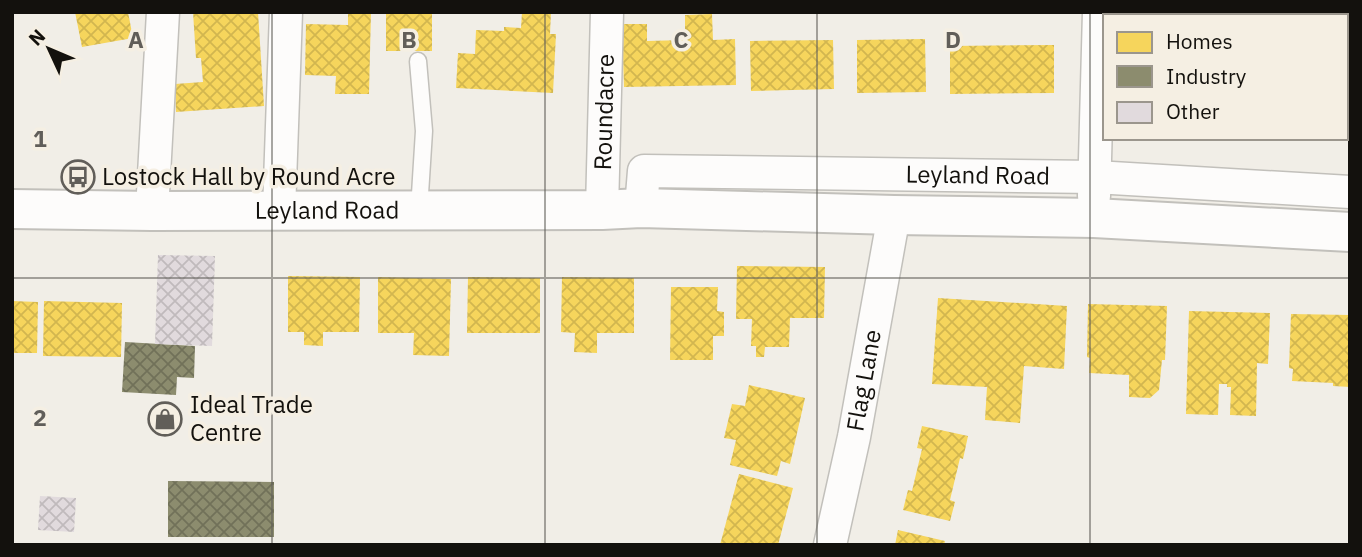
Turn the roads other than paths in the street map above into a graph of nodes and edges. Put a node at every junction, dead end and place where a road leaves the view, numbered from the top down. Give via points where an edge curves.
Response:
1 (163, 12) edge
2 (286, 12) edge
3 (607, 12) edge
4 (1099, 12) edge
5 (418, 61) dead end
6 (1095, 177) junction
7 (1350, 192) edge
8 (641, 208) junction
9 (12, 209) edge
10 (602, 210) junction
11 (152, 211) junction
12 (279, 211) junction
13 (419, 211) junction
14 (894, 215) junction
15 (1094, 218) junction
16 (1350, 232) edge
17 (830, 545) edge

1 - 11 street
2 - 12 street
3 - 10 street, Roundacre
4 - 6 street
5 - 13 lane via 424,131
6 - 7 street, Leyland Road
6 - 8 street, Leyland Road via 644,171
6 - 15 street
8 - 10 main road, Leyland Road
8 - 14 main road, Leyland Road
9 - 11 main road, Leyland Road
10 - 13 main road, Leyland Road
11 - 12 main road, Leyland Road
12 - 13 main road, Leyland Road
14 - 15 main road, Leyland Road
14 - 17 street, Flag Lane
15 - 16 main road, Leyland Road

